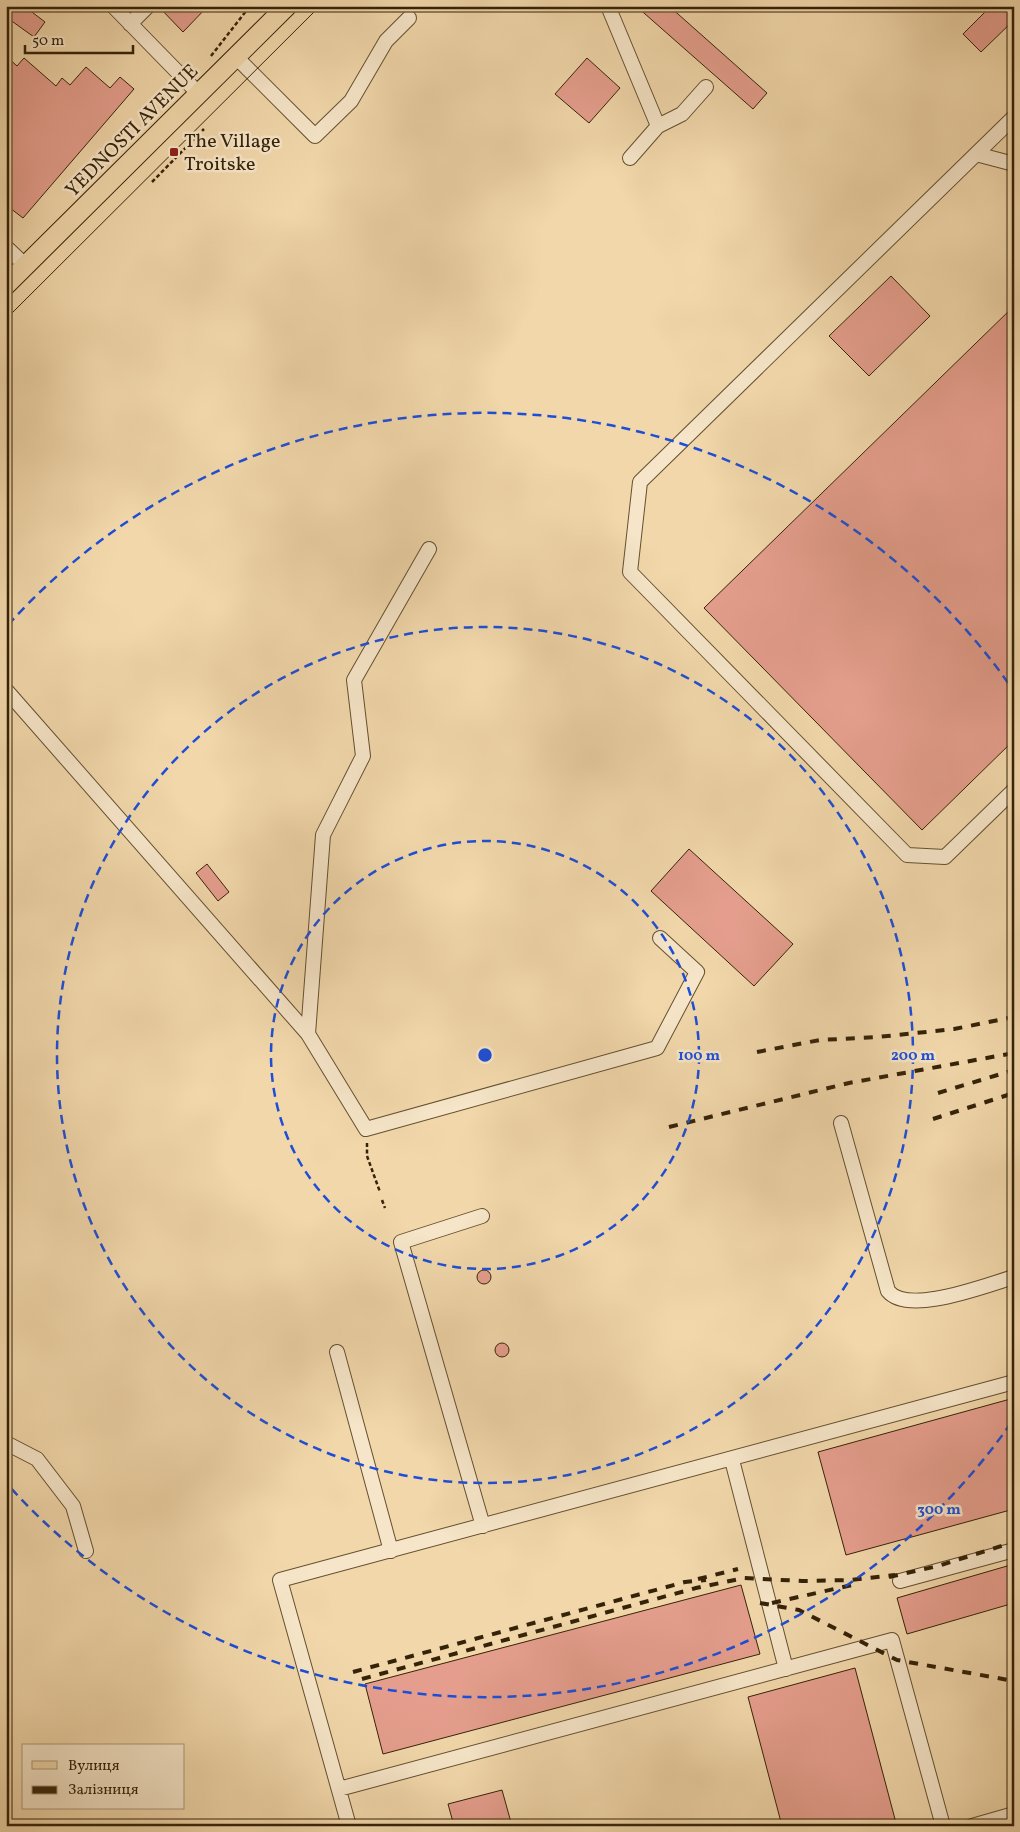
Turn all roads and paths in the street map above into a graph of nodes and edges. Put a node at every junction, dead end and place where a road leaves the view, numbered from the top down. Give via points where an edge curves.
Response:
1 (113, 6) edge
2 (148, 6) edge
3 (287, 6) edge
4 (608, 6) edge
5 (409, 18) dead end
6 (130, 24) junction
7 (236, 57) junction
8 (706, 87) dead end
9 (198, 94) junction
10 (1014, 117) edge
11 (658, 126) junction
12 (204, 129) dead end
13 (976, 154) junction
14 (630, 158) dead end
15 (1014, 164) edge
16 (152, 182) dead end
17 (6, 247) edge
18 (26, 266) junction
19 (6, 285) edge
20 (429, 549) dead end
21 (6, 690) edge
22 (1014, 790) edge
23 (660, 938) dead end
24 (308, 1034) junction
25 (841, 1123) dead end
26 (367, 1156) dead end
27 (380, 1192) dead end
28 (382, 1200) dead end
29 (385, 1208) dead end
30 (482, 1216) dead end
31 (1014, 1277) edge
32 (337, 1352) dead end
33 (1014, 1382) edge
34 (6, 1443) edge
35 (732, 1460) junction
36 (483, 1526) junction
37 (391, 1550) junction
38 (1014, 1550) edge
39 (86, 1551) dead end
40 (900, 1581) dead end
41 (786, 1669) junction
42 (339, 1790) junction
43 (1014, 1814) edge
44 (349, 1826) edge
45 (943, 1826) edge
46 (972, 1826) edge

1 - 6 street
2 - 6 street
3 - 7 main road, YEDNOSTI AVENUE
4 - 11 street
5 - 7 street via 386,40 351,100 315,136
6 - 9 street
7 - 9 main road, YEDNOSTI AVENUE
8 - 11 street via 682,114
9 - 18 main road, YEDNOSTI AVENUE
10 - 13 street
11 - 14 street
12 - 16 path
13 - 15 street
13 - 22 street via 640,482 630,572 907,855 945,857
17 - 18 street
18 - 19 main road, YEDNOSTI AVENUE
20 - 24 street via 354,680 363,756 323,835
21 - 24 street
23 - 24 street via 697,972 657,1048 366,1129
25 - 31 street via 888,1291 893,1297 903,1301 933,1300
26 - 27 path
28 - 29 path
30 - 36 street via 401,1242
32 - 37 street
33 - 35 street
34 - 39 street via 36,1459 73,1506
35 - 36 street
35 - 41 street
36 - 37 street
37 - 42 street via 280,1580
38 - 40 street
41 - 42 street
41 - 45 street via 892,1640
42 - 44 street
43 - 46 street

